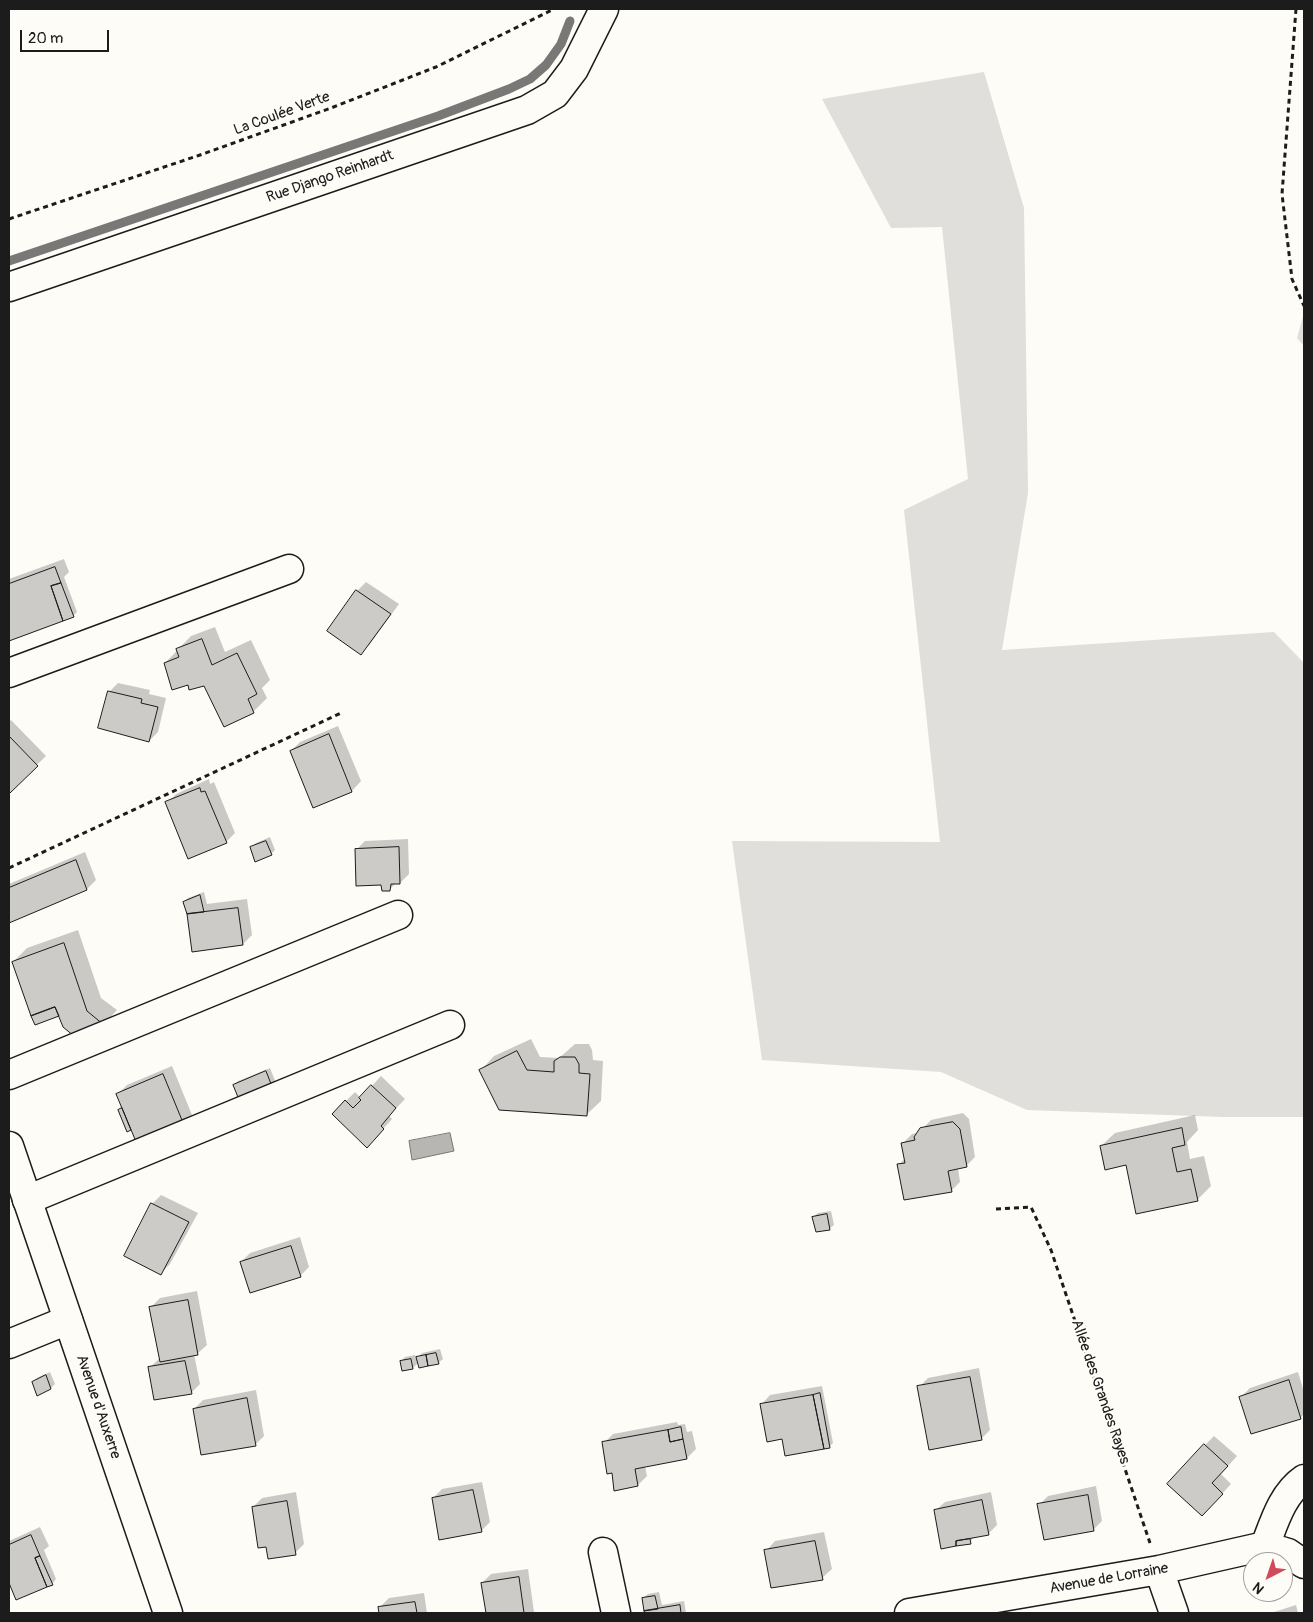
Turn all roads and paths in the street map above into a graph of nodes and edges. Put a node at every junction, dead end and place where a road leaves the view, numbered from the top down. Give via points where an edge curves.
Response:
1 (554, 9) edge
2 (1296, 9) edge
3 (594, 15) edge
4 (9, 219) edge
5 (9, 287) edge
6 (1304, 306) edge
7 (289, 569) dead end
8 (9, 673) edge
9 (341, 713) dead end
10 (9, 868) edge
11 (398, 915) dead end
12 (450, 1026) dead end
13 (9, 1075) edge
14 (9, 1146) edge
15 (27, 1200) junction
16 (996, 1209) dead end
17 (68, 1320) junction
18 (9, 1344) edge
19 (1304, 1479) edge
20 (1265, 1546) junction
21 (603, 1552) dead end
22 (1304, 1564) edge
23 (1159, 1570) junction
24 (168, 1613) edge
25 (616, 1613) edge
26 (909, 1613) edge
27 (1174, 1613) edge

1 - 4 path, La Coulée Verte via 436,67 331,108
2 - 6 path via 1282,194 1292,279
3 - 5 street, Rue Django Reinhardt via 574,69 555,94 527,110
7 - 8 street
9 - 10 path
11 - 13 street
12 - 15 street
14 - 15 street, Avenue d'Auxerre
15 - 17 street, Avenue d'Auxerre
16 - 23 path, Allée des Grandes Rayes via 1031,1207 1051,1250
17 - 18 street
17 - 24 street, Avenue d'Auxerre
19 - 20 street via 1279,1511
20 - 22 street via 1288,1553
20 - 23 street, Avenue de Lorraine
21 - 25 street
23 - 26 street, Avenue de Lorraine
23 - 27 street

